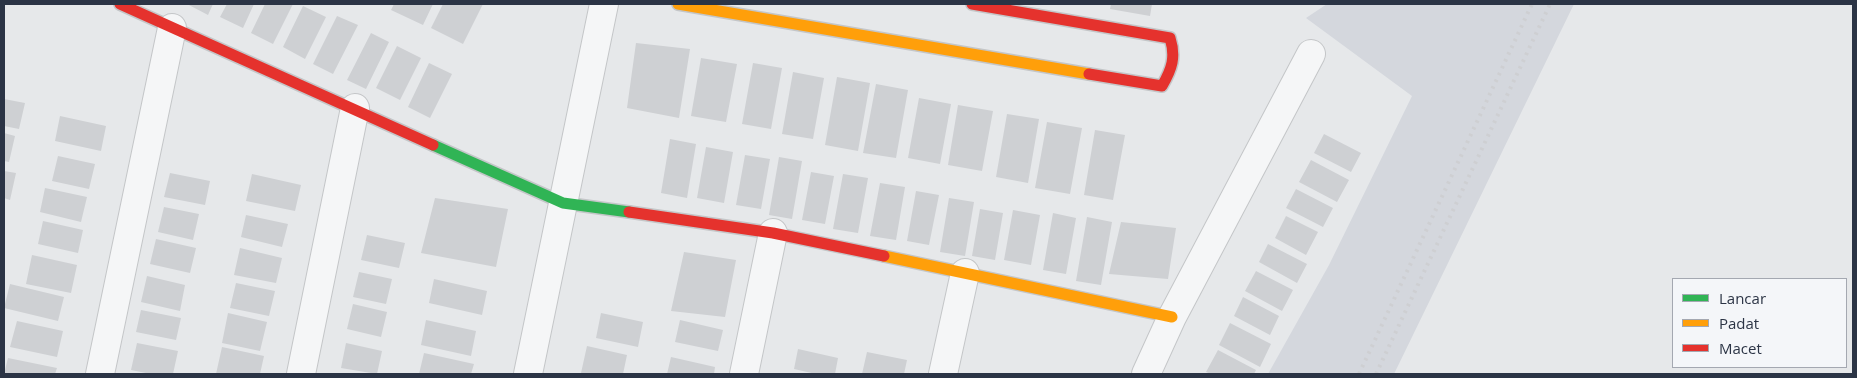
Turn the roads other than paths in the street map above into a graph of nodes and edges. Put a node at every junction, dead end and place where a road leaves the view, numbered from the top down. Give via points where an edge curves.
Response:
1 (120, 4) edge
2 (604, 4) edge
3 (678, 4) edge
4 (972, 4) edge
5 (172, 28) junction
6 (1311, 54) dead end
7 (355, 108) junction
8 (563, 203) junction
9 (773, 233) junction
10 (965, 273) junction
11 (1172, 318) junction
12 (100, 374) edge
13 (301, 374) edge
14 (528, 374) edge
15 (744, 374) edge
16 (943, 374) edge
17 (1146, 374) edge

1 - 5 street
2 - 8 street
3 - 4 street via 1162,86 1175,62 1170,38
5 - 7 street
5 - 12 street
6 - 11 street
7 - 8 street
7 - 13 street
8 - 9 street
8 - 14 street
9 - 10 street
9 - 15 street
10 - 11 street
10 - 16 street
11 - 17 street

